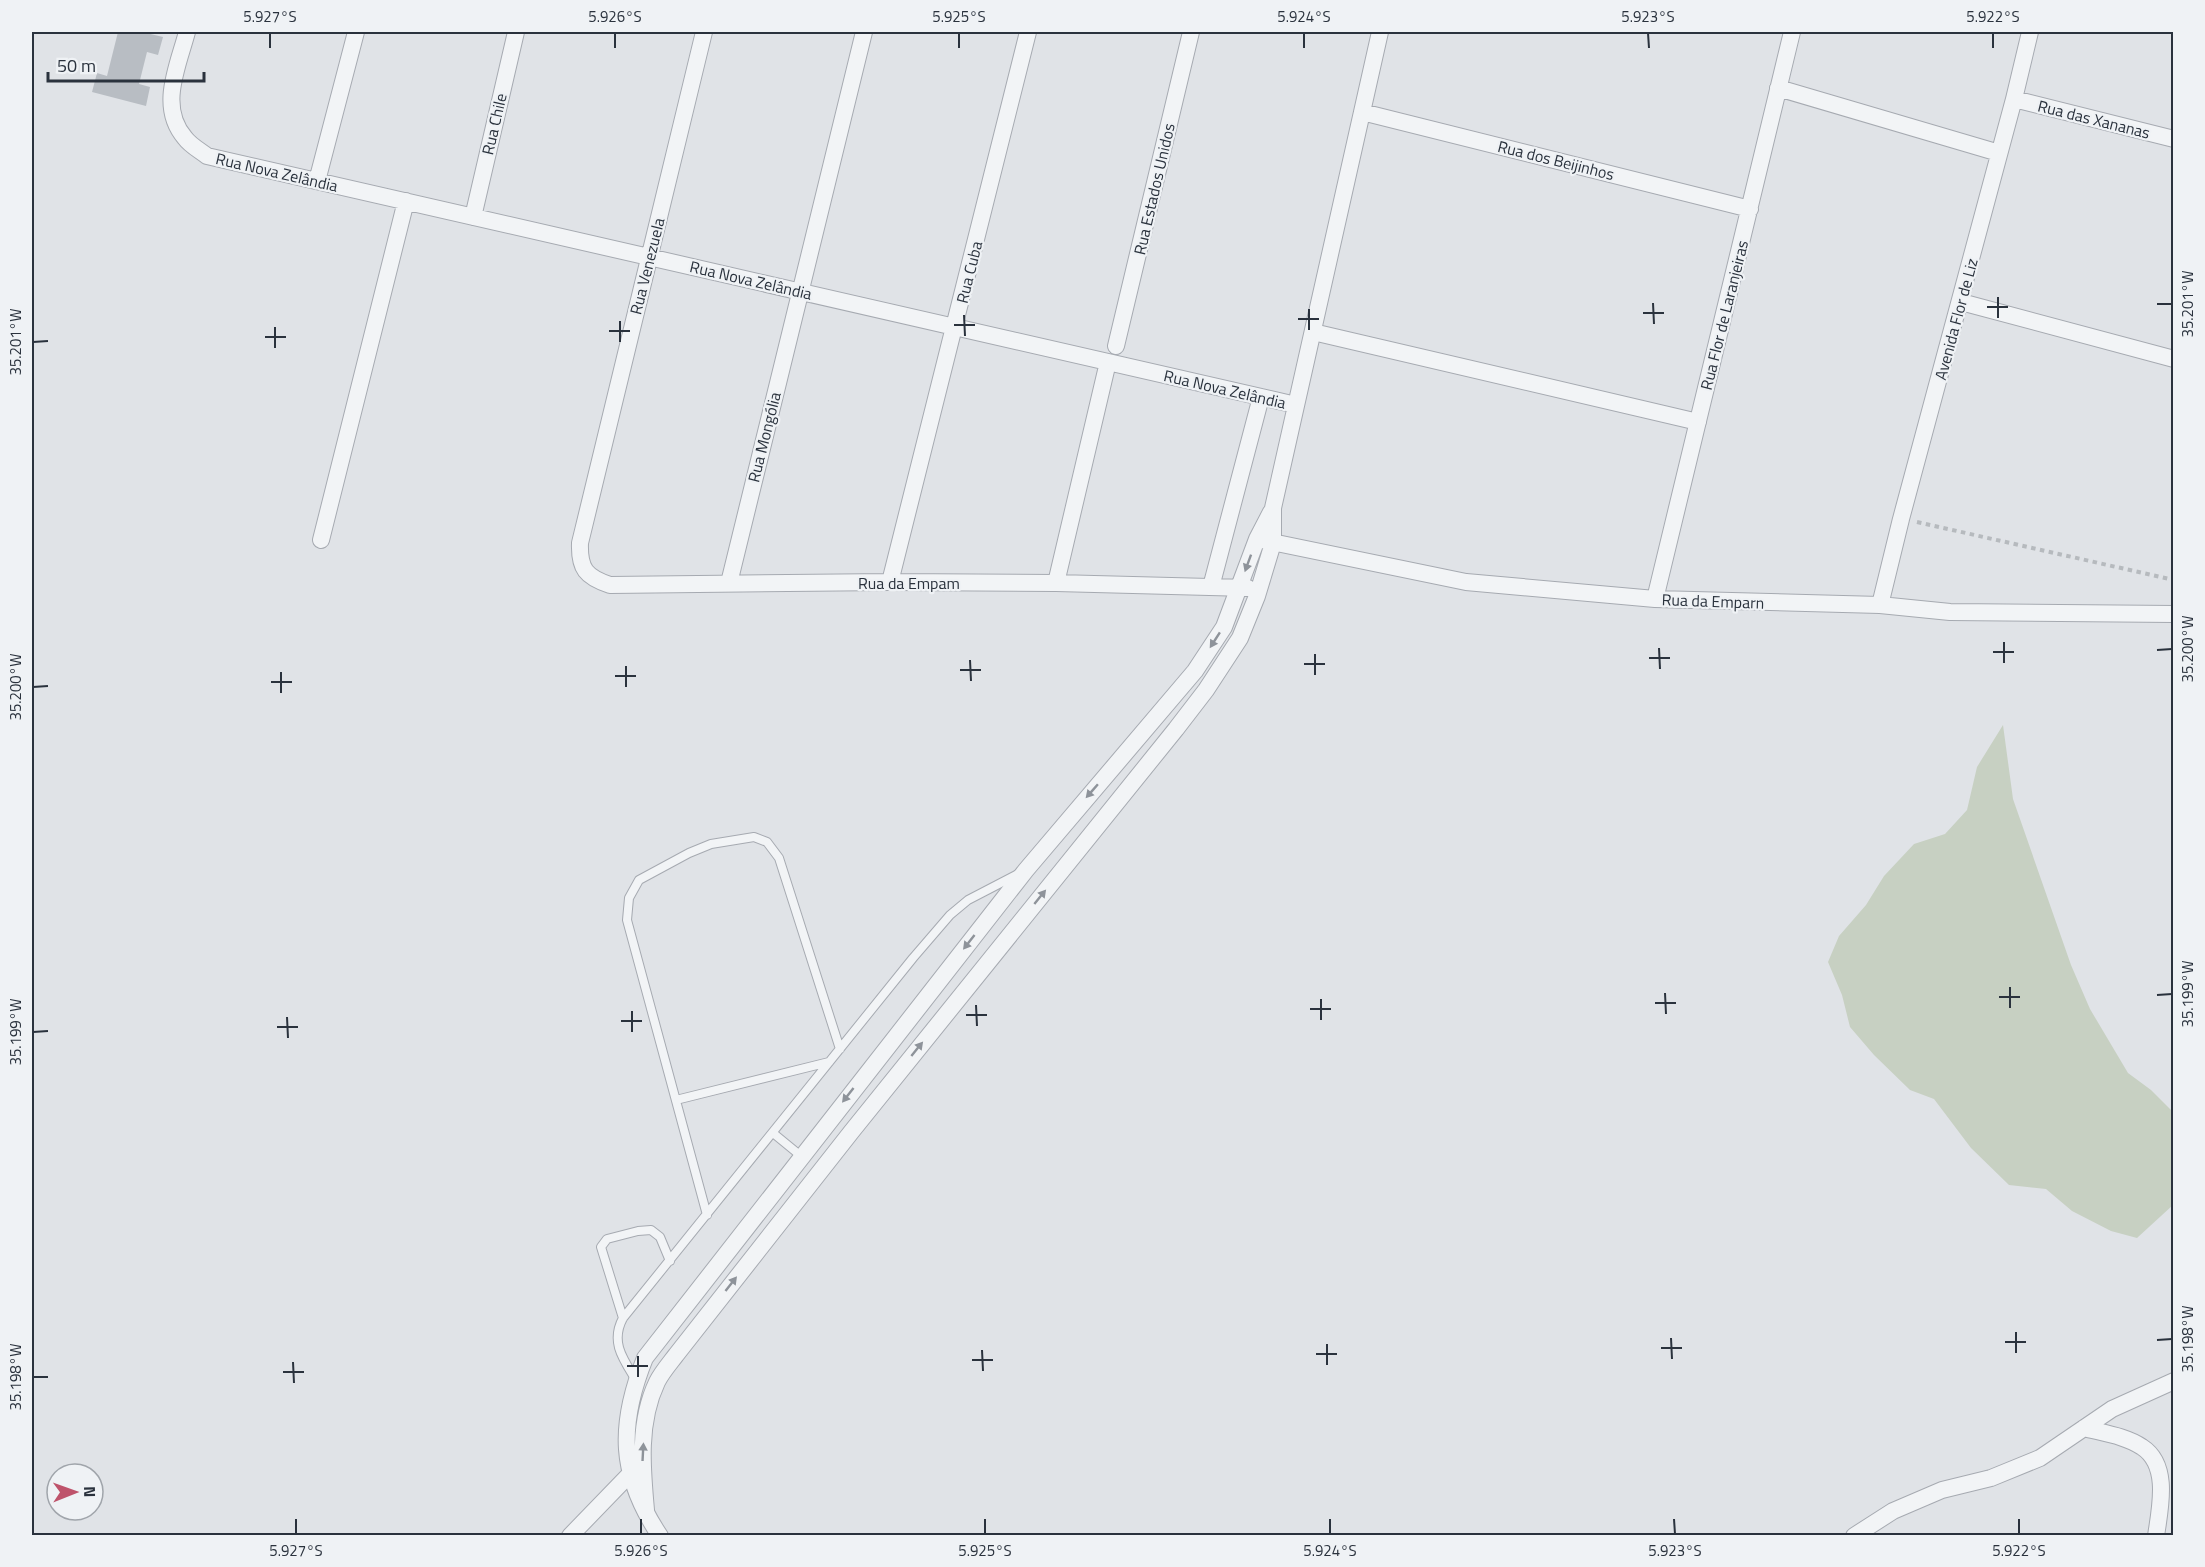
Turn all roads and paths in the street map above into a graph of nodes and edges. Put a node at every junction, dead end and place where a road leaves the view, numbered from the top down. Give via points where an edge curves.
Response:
1 (187, 32) edge
2 (356, 32) edge
3 (516, 32) edge
4 (704, 32) edge
5 (864, 32) edge
6 (1028, 32) edge
7 (1191, 32) edge
8 (1380, 32) edge
9 (1792, 32) edge
10 (2030, 32) edge
11 (1778, 88) junction
12 (2014, 99) junction
13 (1362, 112) junction
14 (2174, 139) edge
15 (1999, 153) junction
16 (317, 181) junction
17 (406, 201) junction
18 (1750, 209) junction
19 (473, 217) junction
20 (649, 257) junction
21 (800, 292) junction
22 (1961, 302) junction
23 (955, 327) junction
24 (1313, 332) junction
25 (1116, 346) dead end
26 (2174, 359) edge
27 (1108, 362) junction
28 (1261, 397) junction
29 (1296, 405) junction
30 (1698, 422) junction
31 (1901, 519) junction
32 (321, 540) dead end
33 (1265, 541) junction
34 (584, 570) joint
35 (2174, 580) edge
36 (890, 582) junction
37 (729, 583) junction
38 (1056, 583) junction
39 (1211, 587) junction
40 (1239, 587) junction
41 (1259, 588) junction
42 (1655, 599) junction
43 (1880, 605) junction
44 (2174, 614) edge
45 (1026, 870) junction
46 (840, 1049) junction
47 (829, 1062) junction
48 (676, 1100) junction
49 (773, 1133) junction
50 (801, 1156) junction
51 (819, 1172) junction
52 (707, 1215) junction
53 (670, 1261) junction
54 (623, 1318) junction
55 (636, 1380) junction
56 (2174, 1381) edge
57 (2084, 1428) junction
58 (629, 1475) junction
59 (646, 1510) junction
60 (570, 1536) edge
61 (660, 1536) edge
62 (1854, 1536) edge
63 (2156, 1536) edge

1 - 16 street, Rua Nova Zelândia via 170,96 171,114 186,140 207,156
2 - 16 street
3 - 19 street, Rua Chile
4 - 20 street, Rua Venezuela
5 - 21 street, Rua Mongólia
6 - 23 street, Rua Cuba
7 - 25 street, Rua Estados Unidos
8 - 13 street
9 - 11 street, Rua Flor de Laranjeiras
10 - 12 street, Avenida Flor de Liz
11 - 15 street
11 - 18 street, Rua Flor de Laranjeiras
12 - 14 street, Rua das Xananas
12 - 15 street, Avenida Flor de Liz
13 - 18 street, Rua dos Beijinhos
13 - 24 street
15 - 22 street, Avenida Flor de Liz
16 - 17 street, Rua Nova Zelândia
17 - 19 street, Rua Nova Zelândia
17 - 32 street
18 - 30 street, Rua Flor de Laranjeiras
19 - 20 street, Rua Nova Zelândia
20 - 21 street, Rua Nova Zelândia
20 - 34 street, Rua Venezuela via 580,543
21 - 23 street, Rua Nova Zelândia
21 - 37 street, Rua Mongólia
22 - 26 street
22 - 31 street, Avenida Flor de Liz
23 - 27 street, Rua Nova Zelândia
23 - 36 street, Rua Cuba
24 - 29 street
24 - 30 street
27 - 28 street, Rua Nova Zelândia
27 - 38 street
28 - 29 street, Rua Nova Zelândia
28 - 39 street
29 - 33 street
30 - 42 street, Rua Flor de Laranjeiras
31 - 35 path
31 - 43 street, Avenida Flor de Liz
33 -> 40 street
33 - 41 street
33 - 42 street, Rua da Emparn via 1466,582
34 - 37 street, Rua da Empam via 597,581 610,585
36 - 37 street, Rua da Empam
36 - 38 street, Rua da Empam
38 - 39 street, Rua da Empam
39 - 40 street, Rua da Empam
40 - 41 street, Rua da Empam
40 -> 45 street via 1224,627 1195,672
51 -> 41 street via 1206,690 1240,638
42 - 43 street, Rua da Emparn
43 - 44 street, Rua da Emparn via 1950,612
45 - 46 lane via 987,889 951,915
45 -> 50 street
46 - 47 lane
46 - 48 lane via 779,858 767,842 754,837 711,844 639,880 629,898 627,920
47 - 48 lane
47 - 49 lane
48 - 52 lane
49 - 50 lane
49 - 52 lane
50 - 51 street
50 - 55 street via 645,1358
59 -> 51 street via 642,1456 645,1421 658,1380
52 - 53 lane
53 - 54 lane
53 - 54 lane via 660,1237 651,1230 607,1239 601,1247
54 - 55 lane via 617,1339 619,1352
55 - 58 street via 627,1417
56 - 57 street via 2112,1409
57 - 62 street via 2040,1458 1991,1478 1932,1494 1893,1511
57 - 63 street via 2143,1447 2154,1459 2161,1491
58 - 59 street
58 - 60 street
59 - 61 street

